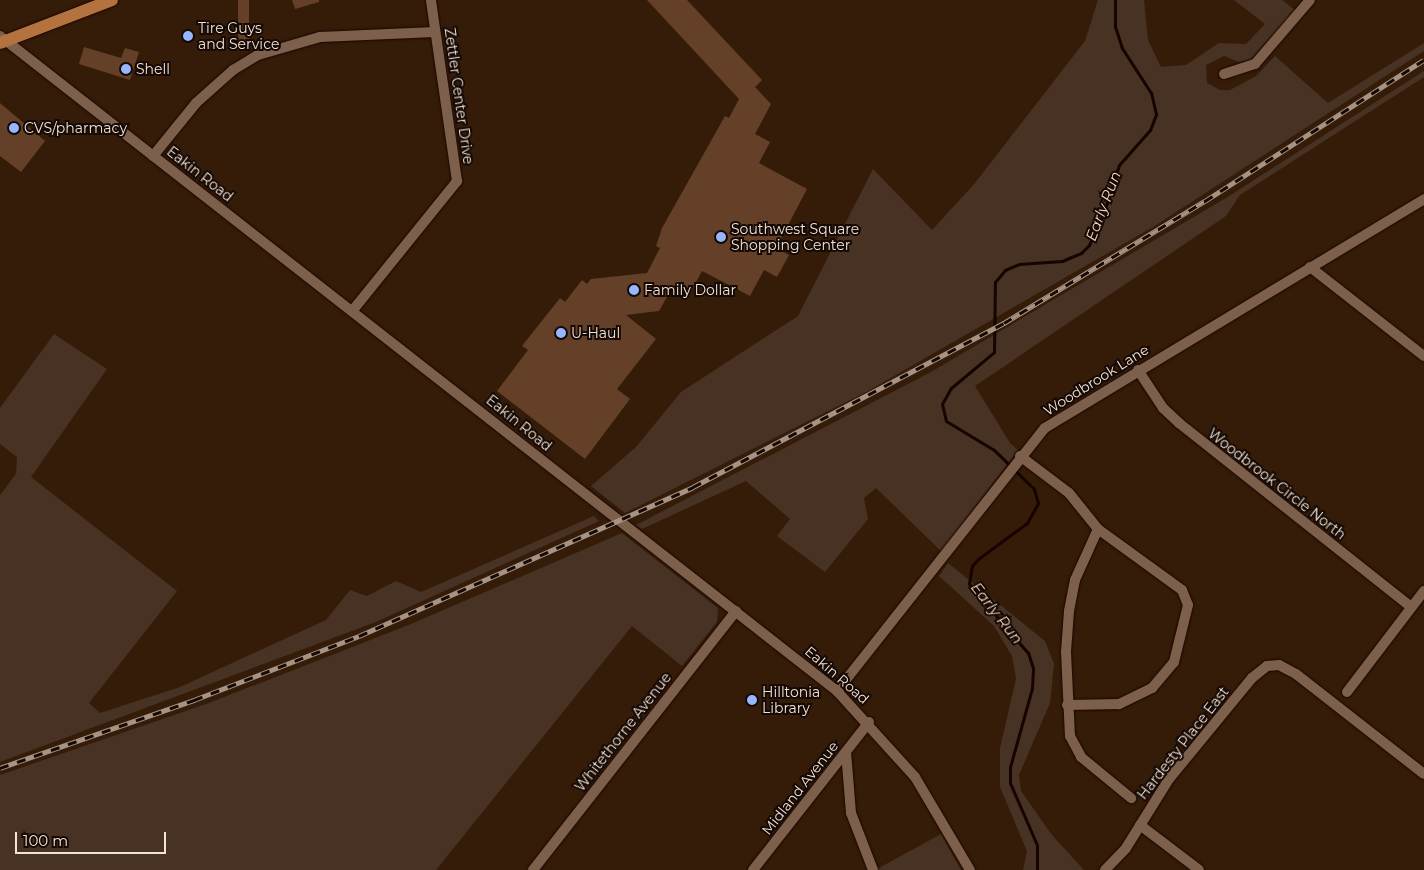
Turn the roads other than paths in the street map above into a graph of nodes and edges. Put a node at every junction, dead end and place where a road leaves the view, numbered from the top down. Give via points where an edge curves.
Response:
1 (112, 0) edge
2 (431, 0) edge
3 (1310, 0) edge
4 (435, 32) junction
5 (2, 40) edge
6 (1224, 74) dead end
7 (153, 156) junction
8 (1424, 199) edge
9 (1310, 267) junction
10 (353, 310) junction
11 (1424, 356) edge
12 (1138, 370) junction
13 (1015, 464) junction
14 (1098, 530) junction
15 (1424, 591) edge
16 (1411, 608) junction
17 (736, 611) junction
18 (838, 691) junction
19 (1347, 692) dead end
20 (1067, 705) junction
21 (869, 722) junction
22 (846, 752) junction
23 (1424, 774) edge
24 (1131, 798) dead end
25 (1140, 825) junction
26 (533, 870) edge
27 (753, 870) edge
28 (873, 870) edge
29 (970, 870) edge
30 (1105, 870) edge
31 (1199, 870) edge

1 - 5 main road
2 - 4 street, Zettler Center Drive
3 - 6 street via 1255,64
4 - 7 street via 320,37 258,55 233,70 196,103
4 - 10 street, Zettler Center Drive via 457,181
5 - 7 street, Eakin Road
7 - 10 street, Eakin Road
8 - 9 street, Woodbrook Lane
9 - 11 street
9 - 12 street, Woodbrook Lane
10 - 17 street, Eakin Road
12 - 13 street, Woodbrook Lane via 1045,428
12 - 16 street, Woodbrook Circle North via 1163,408 1179,423
13 - 14 street via 1068,493
13 - 18 street, Woodbrook Lane
14 - 20 street via 1075,580 1069,611
14 - 20 street via 1182,590 1188,605 1183,635 1169,671 1142,694 1119,704
15 - 16 street
16 - 19 street
17 - 18 street, Eakin Road
17 - 26 street, Whitethorne Avenue
18 - 21 street, Eakin Road
20 - 24 street via 1070,736 1081,757
21 - 22 street, Midland Avenue
21 - 29 street, Eakin Road via 915,777
22 - 27 street, Midland Avenue
22 - 28 street via 851,813
23 - 25 street, Hardesty Place East via 1296,674 1286,667 1273,665 1252,678 1160,791
25 - 30 street, Hardesty Place East
25 - 31 street

